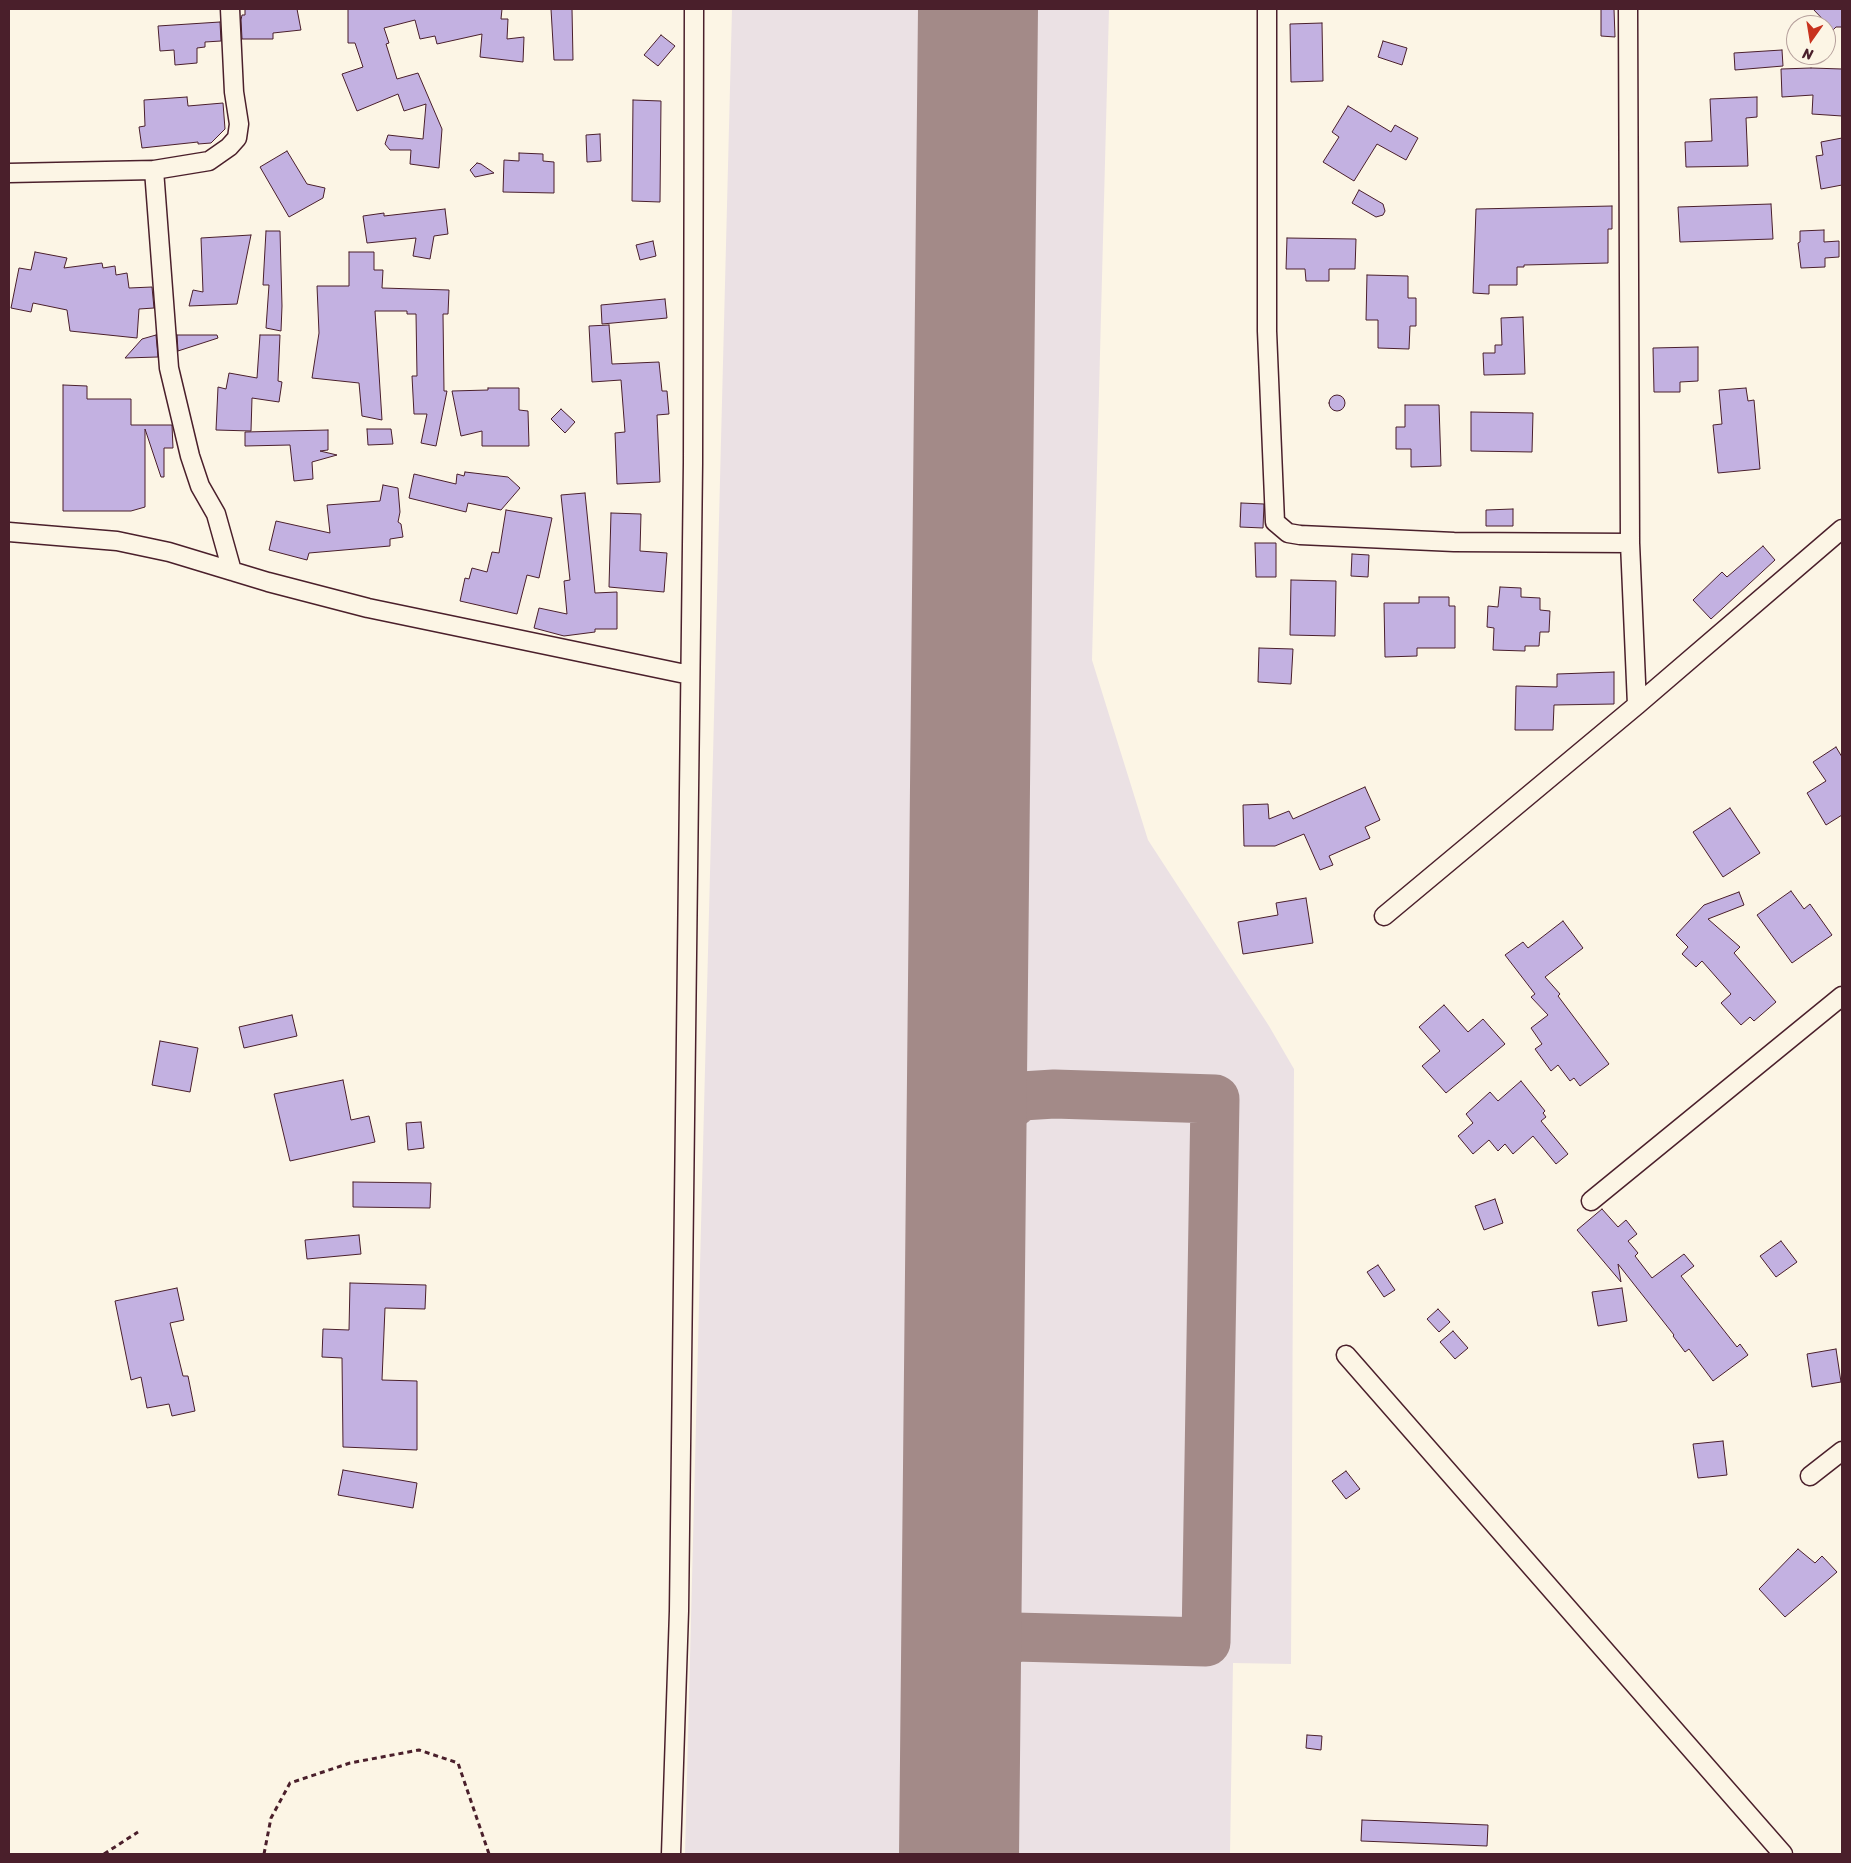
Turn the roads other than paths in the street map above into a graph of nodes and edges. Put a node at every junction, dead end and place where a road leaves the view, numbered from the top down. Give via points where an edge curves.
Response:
1 (230, 9) edge
2 (694, 9) edge
3 (1267, 9) edge
4 (1628, 9) edge
5 (154, 170) junction
6 (9, 173) edge
7 (1842, 529) edge
8 (9, 532) edge
9 (1630, 544) junction
10 (232, 571) junction
11 (690, 676) junction
12 (1637, 705) junction
13 (1384, 916) dead end
14 (1842, 996) edge
15 (1591, 1202) dead end
16 (1346, 1355) dead end
17 (1842, 1452) edge
18 (1810, 1476) dead end
19 (671, 1854) edge
20 (1783, 1854) edge

1 - 5 street via 239,124 237,138 209,161
2 - 11 street via 694,453
3 - 9 street via 1267,331 1275,522 1288,533 1300,535 1454,542
4 - 9 street
5 - 6 street
5 - 10 street via 169,368 190,456 200,486 216,514
7 - 12 street
8 - 10 street via 117,541 170,552
9 - 12 street
10 - 11 street via 368,608
11 - 19 street via 679,1611
12 - 13 street
14 - 15 street
16 - 20 street
17 - 18 street

